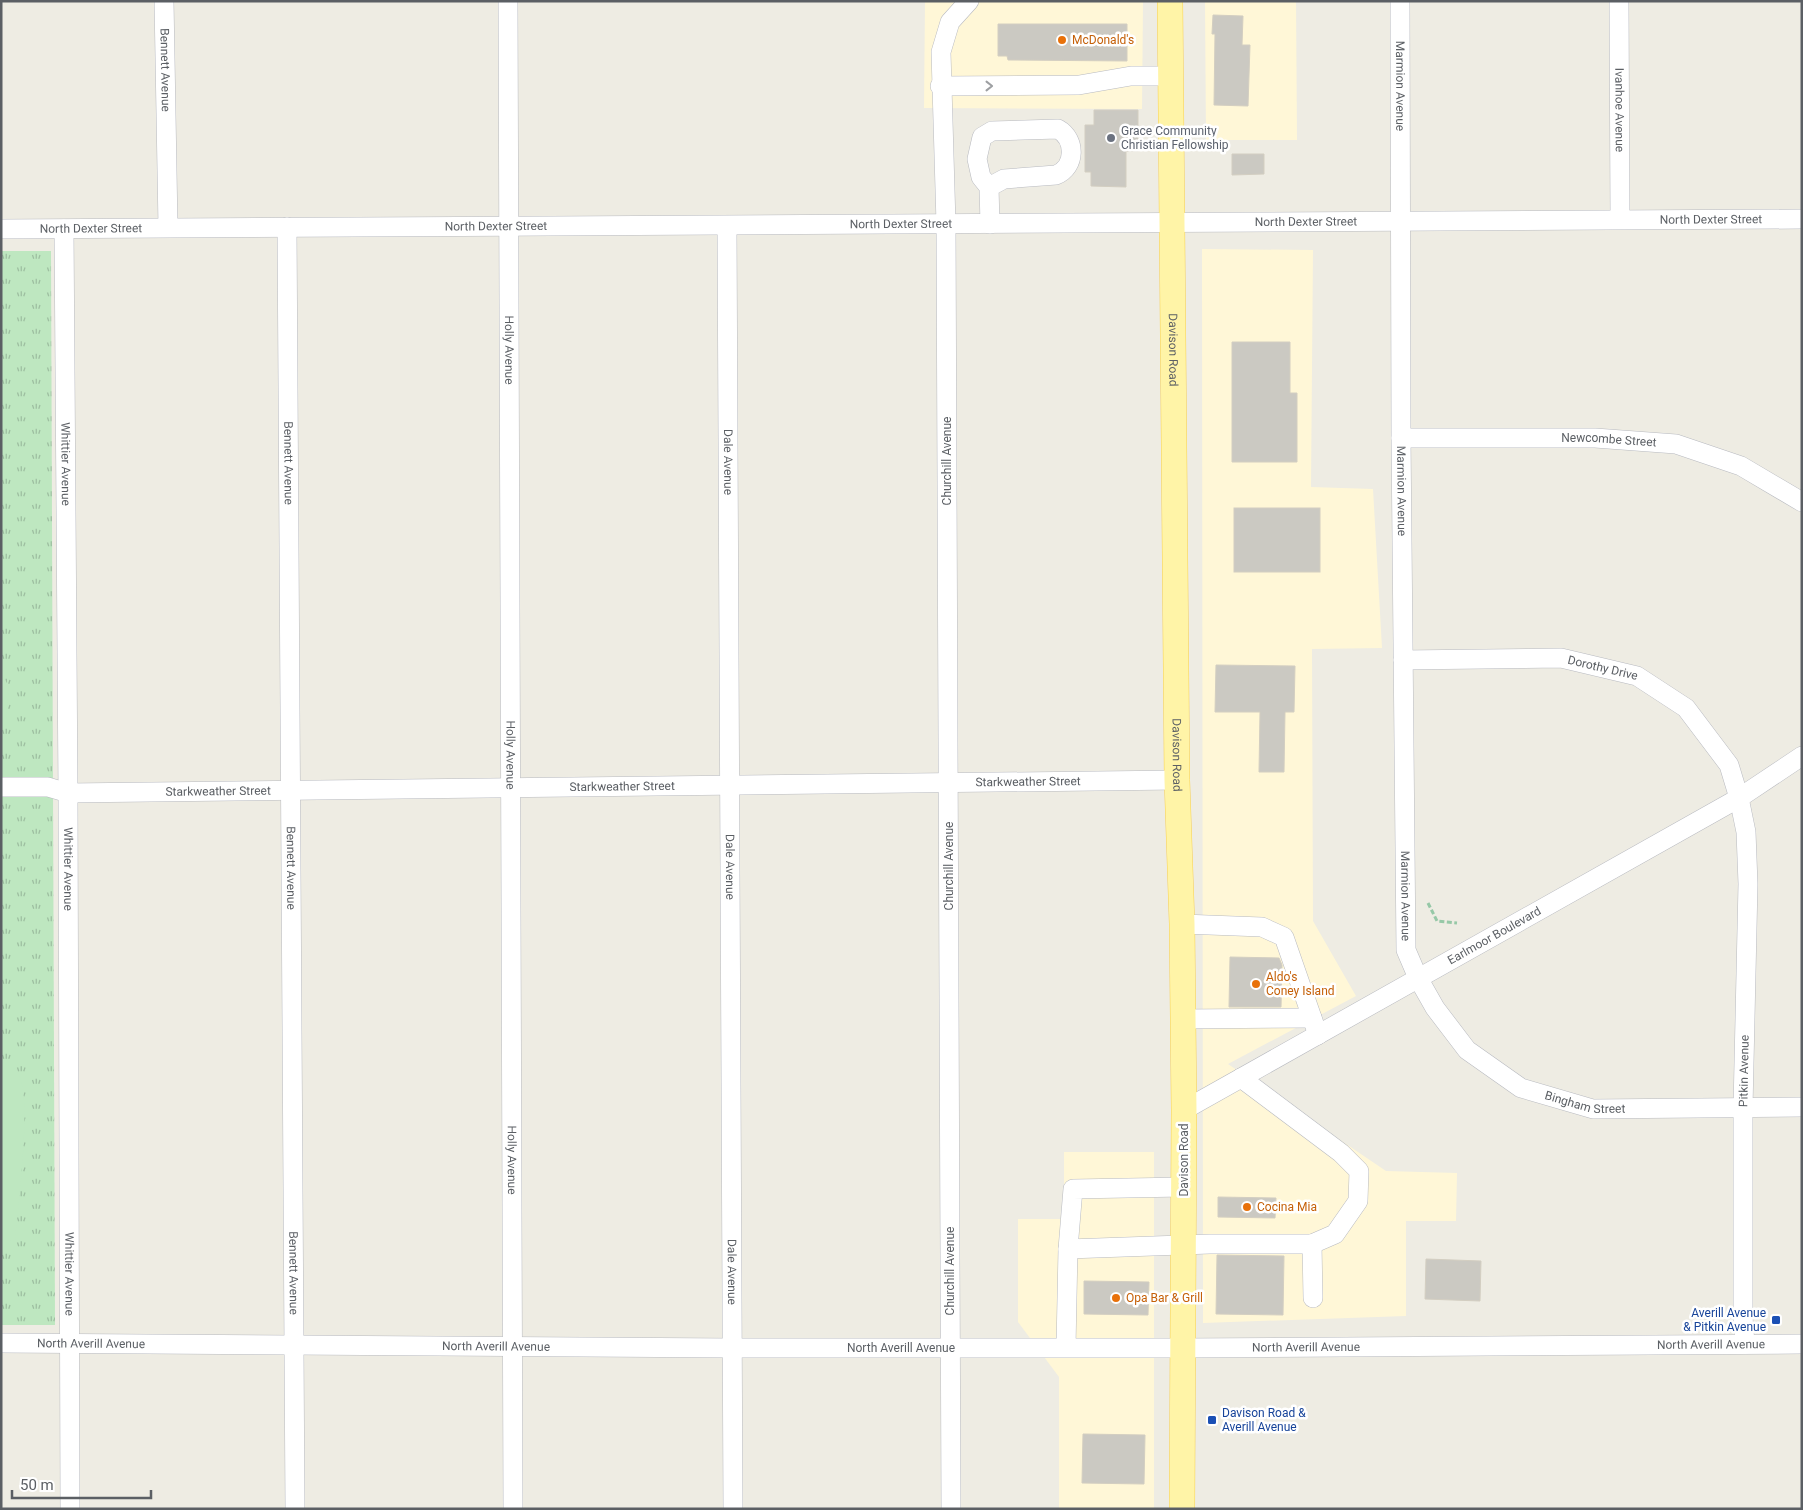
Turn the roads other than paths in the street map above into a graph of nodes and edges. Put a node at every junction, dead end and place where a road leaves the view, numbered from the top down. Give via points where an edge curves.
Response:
1 (164, 1) edge
2 (508, 1) edge
3 (950, 1) edge
4 (969, 1) edge
5 (1170, 1) edge
6 (1400, 1) edge
7 (1619, 1) edge
8 (950, 22) junction
9 (1170, 76) junction
10 (940, 86) junction
11 (989, 187) junction
12 (1620, 219) junction
13 (1802, 219) edge
14 (1402, 222) junction
15 (946, 224) junction
16 (990, 224) junction
17 (1171, 224) junction
18 (508, 226) junction
19 (727, 226) junction
20 (168, 227) junction
21 (287, 227) junction
22 (1, 229) edge
23 (64, 229) junction
24 (1401, 438) junction
25 (1802, 502) edge
26 (1403, 660) junction
27 (1802, 756) edge
28 (1177, 780) junction
29 (949, 783) junction
30 (730, 785) junction
31 (1, 787) edge
32 (509, 788) junction
33 (289, 790) junction
34 (68, 793) junction
35 (1739, 798) junction
36 (1182, 924) junction
37 (1418, 978) junction
38 (1183, 1019) junction
39 (1315, 1026) junction
40 (1241, 1078) junction
41 (1802, 1107) edge
42 (1743, 1108) junction
43 (1184, 1110) junction
44 (1184, 1187) junction
45 (1312, 1244) junction
46 (1183, 1247) junction
47 (1068, 1249) junction
48 (1312, 1298) dead end
49 (1, 1343) edge
50 (69, 1343) junction
51 (1745, 1344) junction
52 (1802, 1344) edge
53 (950, 1346) junction
54 (295, 1347) junction
55 (512, 1347) junction
56 (1066, 1347) junction
57 (732, 1348) junction
58 (1182, 1348) junction
59 (70, 1509) edge
60 (295, 1509) edge
61 (513, 1509) edge
62 (733, 1509) edge
63 (951, 1509) edge
64 (1182, 1509) edge

1 - 20 street, Bennett Avenue
2 - 18 street, Holly Avenue
3 - 8 street
4 - 8 street
5 - 9 main road, Davison Road
6 - 14 street, Marmion Avenue
7 - 12 street, Ivanhoe Avenue
8 - 10 street, Churchill Avenue via 941,52
10 -> 9 street via 1079,85 1131,76
9 - 17 main road, Davison Road
10 - 15 street, Churchill Avenue
11 - 11 street via 981,176 977,159 982,137 992,131 1039,129 1058,129 1067,134 1071,144 1070,157 1064,172 1004,179
11 - 16 street
12 - 13 street, North Dexter Street
12 - 14 street, North Dexter Street
14 - 17 street, North Dexter Street
14 - 24 street, Marmion Avenue
15 - 16 street, North Dexter Street
15 - 19 street, North Dexter Street
15 - 29 street, Churchill Avenue
16 - 17 street, North Dexter Street
17 - 28 main road, Davison Road
18 - 19 street, North Dexter Street
18 - 21 street, North Dexter Street
18 - 32 street, Holly Avenue
19 - 30 street, Dale Avenue
20 - 21 street, North Dexter Street
20 - 23 street, North Dexter Street
21 - 33 street, Bennett Avenue
22 - 23 street, North Dexter Street
23 - 34 street, Whittier Avenue
24 - 25 street, Newcombe Street via 1595,438 1676,444 1741,466
24 - 26 street, Marmion Avenue
26 - 35 street, Dorothy Drive via 1561,658 1637,676 1686,708 1729,765
26 - 37 street, Marmion Avenue via 1406,950
27 - 35 street, Earlmoor Boulevard
28 - 29 street, Starkweather Street
28 - 36 main road, Davison Road
29 - 30 street, Starkweather Street
29 - 53 street, Churchill Avenue
30 - 32 street, Starkweather Street
30 - 57 street, Dale Avenue
31 - 34 street, Starkweather Street via 48,787
32 - 33 street, Starkweather Street
32 - 55 street, Holly Avenue
33 - 34 street, Starkweather Street
33 - 54 street, Bennett Avenue
34 - 50 street, Whittier Avenue
35 - 37 street, Earlmoor Boulevard
35 - 42 street, Pitkin Avenue via 1746,832 1748,884
36 - 38 main road, Davison Road
36 - 39 street via 1262,927 1284,937
37 - 39 street, Earlmoor Boulevard
37 - 42 street, Bingham Street via 1435,1008 1467,1050 1521,1088 1593,1109
38 - 39 street
38 - 43 main road, Davison Road
39 - 40 street, Earlmoor Boulevard
40 - 43 street, Earlmoor Boulevard
40 - 45 street via 1341,1153 1359,1171 1358,1202 1335,1234
41 - 42 street, Bingham Street
42 - 51 street, Pitkin Avenue
43 - 44 main road, Davison Road
44 - 46 main road, Davison Road
44 - 47 street via 1073,1189
45 - 46 street
45 - 48 street
46 - 47 street
46 - 58 main road, Davison Road
47 - 56 street
49 - 50 street, North Averill Avenue
50 - 54 street, North Averill Avenue
50 - 59 street, Whittier Avenue
51 - 52 street, North Averill Avenue
51 - 58 street, North Averill Avenue
53 - 56 street, North Averill Avenue
53 - 57 street, North Averill Avenue
53 - 63 street, Churchill Avenue
54 - 55 street, North Averill Avenue
54 - 60 street, Bennett Avenue
55 - 57 street, North Averill Avenue
55 - 61 street, Holly Avenue
56 - 58 street, North Averill Avenue
57 - 62 street, Dale Avenue
58 - 64 main road, Davison Road

